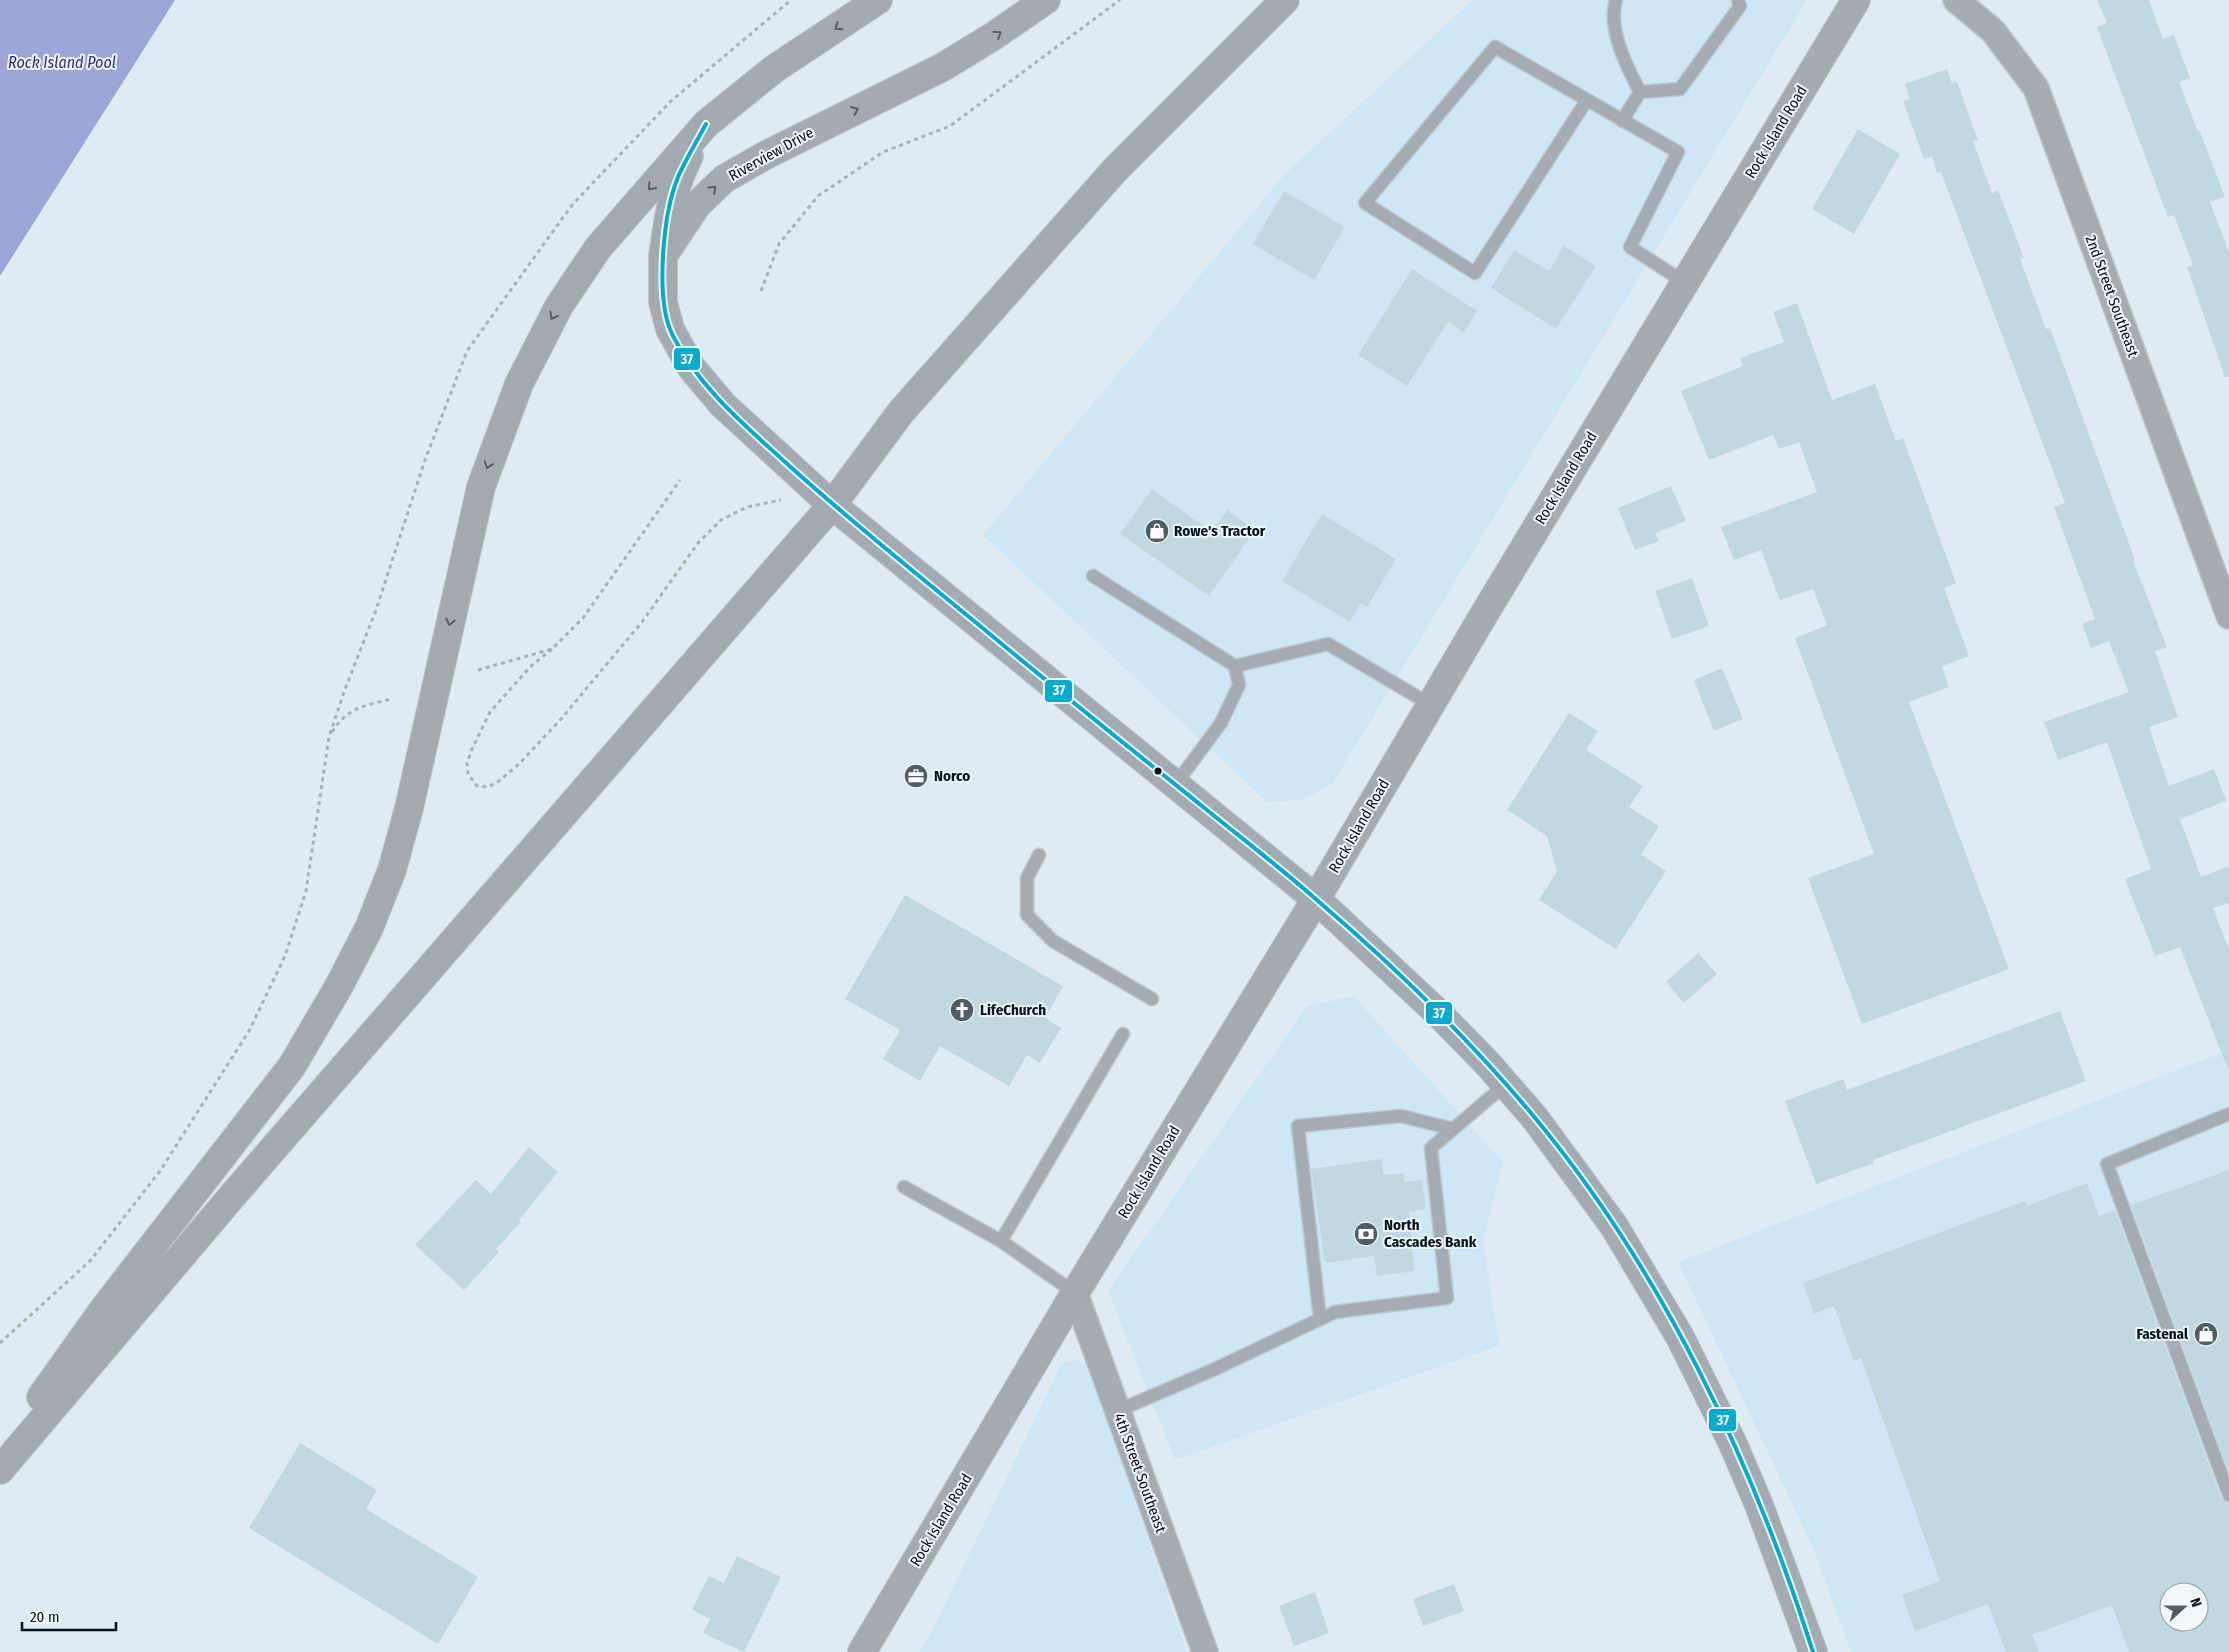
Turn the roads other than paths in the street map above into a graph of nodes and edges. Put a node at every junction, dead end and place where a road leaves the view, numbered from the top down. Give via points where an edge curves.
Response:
1 (878, 0) edge
2 (1046, 0) edge
3 (1285, 0) edge
4 (1616, 0) edge
5 (1738, 0) edge
6 (1856, 0) edge
7 (1956, 0) edge
8 (1640, 92) junction
9 (1587, 100) junction
10 (1622, 121) junction
11 (706, 124) junction
12 (663, 256) junction
13 (1684, 282) junction
14 (832, 505) junction
15 (1094, 576) dead end
16 (2229, 616) edge
17 (1235, 666) junction
18 (1431, 705) junction
19 (1175, 785) junction
20 (1039, 855) dead end
21 (1316, 899) junction
22 (1152, 999) dead end
23 (1123, 1034) dead end
24 (1506, 1084) junction
25 (2229, 1114) edge
26 (1453, 1129) junction
27 (904, 1187) dead end
28 (1001, 1241) junction
29 (1075, 1293) junction
30 (1320, 1320) junction
31 (1117, 1411) junction
32 (0, 1458) edge
33 (0, 1470) edge
34 (2229, 1496) edge
35 (862, 1652) edge
36 (1205, 1652) edge
37 (1813, 1652) edge

1 -> 11 highway via 774,69
12 -> 2 main road, Riverview Drive via 697,205 724,179 943,67
3 - 14 highway via 1114,171 901,412
4 - 8 lane via 1612,12 1623,59
5 - 8 lane via 1740,6 1680,89
6 - 13 main road, Rock Island Road
7 - 16 street, 2nd Street Southeast via 1994,31 2036,88
8 - 10 lane
9 - 9 lane via 1495,47 1365,203 1475,273
9 - 10 lane
10 - 13 lane via 1678,152 1630,247
11 - 12 highway via 678,179
11 -> 32 highway via 598,248 559,306 519,384 474,511 399,845 381,897 352,962 292,1066 102,1310
12 - 14 main road via 663,302 670,329 691,366 723,405
13 - 18 main road, Rock Island Road
14 - 19 main road
14 - 33 highway
15 - 17 lane
17 - 18 lane via 1328,644
17 - 19 lane via 1239,685 1221,723
18 - 21 main road, Rock Island Road
19 - 21 main road
20 - 22 lane via 1027,878 1027,915 1053,941
21 - 24 main road via 1437,1012
21 - 29 main road, Rock Island Road
23 - 28 lane
24 - 26 lane
24 - 37 main road via 1540,1124 1609,1218 1680,1337 1759,1505
25 - 34 lane via 2108,1164
26 - 30 lane via 1431,1148 1446,1298 1335,1312
26 - 30 lane via 1402,1116 1298,1126
27 - 28 lane
28 - 29 lane
29 - 31 street, 4th Street Southeast
29 - 35 main road, Rock Island Road
30 - 31 lane
31 - 36 street, 4th Street Southeast

